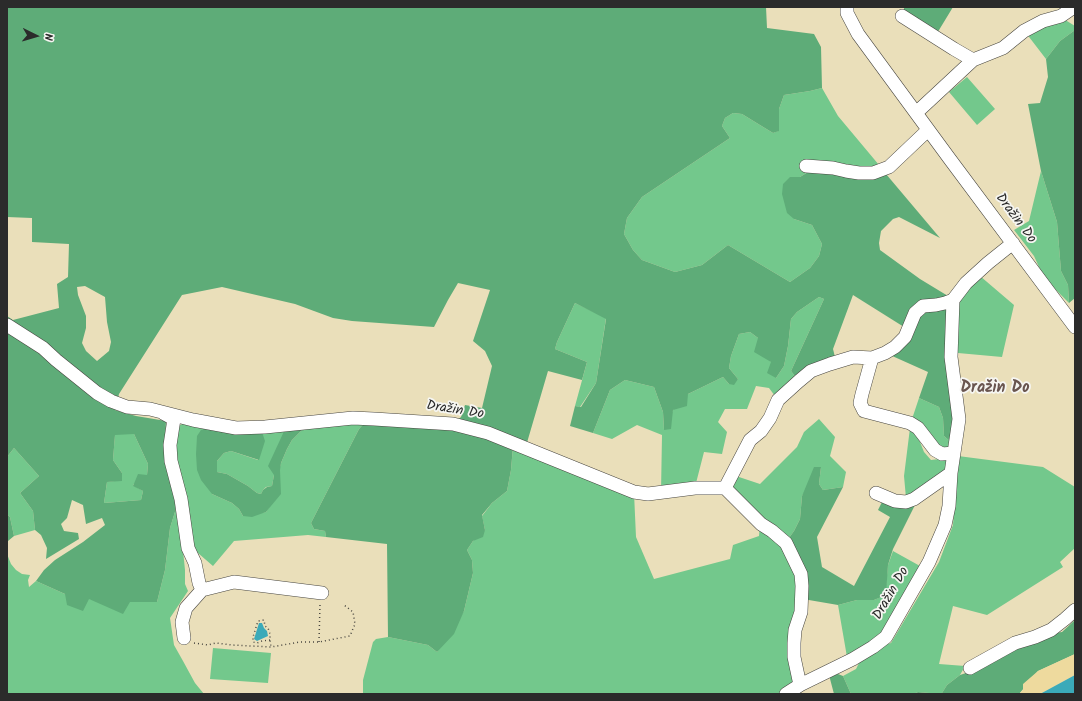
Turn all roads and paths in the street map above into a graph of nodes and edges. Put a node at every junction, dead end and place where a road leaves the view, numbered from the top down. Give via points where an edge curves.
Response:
1 (847, 7) edge
2 (1074, 7) edge
3 (902, 16) dead end
4 (973, 60) junction
5 (916, 113) junction
6 (928, 130) junction
7 (806, 166) dead end
8 (1013, 243) junction
9 (953, 300) junction
10 (7, 325) edge
11 (1075, 327) edge
12 (872, 358) junction
13 (163, 413) junction
14 (954, 453) junction
15 (951, 472) junction
16 (725, 488) junction
17 (876, 493) dead end
18 (200, 587) junction
19 (321, 593) joint
20 (344, 605) dead end
21 (1075, 610) edge
22 (184, 638) joint
23 (270, 640) junction
24 (319, 642) junction
25 (271, 647) junction
26 (970, 668) dead end
27 (800, 685) junction
28 (786, 694) edge

1 - 5 street, Dražin Do via 847,13 858,34
2 - 4 street via 1061,16 1043,21 1024,31 1003,48
3 - 4 street
4 - 5 street
5 - 6 street, Dražin Do
6 - 7 street via 889,167 873,173
6 - 8 street, Dražin Do
8 - 9 street via 966,283
8 - 11 street, Dražin Do
9 - 12 street via 923,306 914,313 905,337 895,347
9 - 14 street, Dražin Do via 951,357 959,419
10 - 13 street, Dražin Do via 43,348 97,393 111,401 127,407
12 - 14 street via 860,403 864,411 910,423 918,428 935,450 942,454
12 - 16 street via 853,357 811,371 799,380 778,400 761,431 750,440
13 - 16 street, Dražin Do via 236,428 353,418 453,424 488,433 634,492 648,494 695,488
13 - 18 street via 174,419 170,445 171,461 181,499 188,548
14 - 15 street, Dražin Do
15 - 17 street via 906,502 895,501
15 - 27 street, Dražin Do via 945,526 929,562 886,637 853,659
16 - 27 street via 760,524 772,530 786,543 801,574 801,612 794,643
18 - 19 street via 234,582
18 - 22 street via 186,608 182,622
19 - 24 path
20 - 24 path via 353,612 355,624 350,636
21 - 26 street via 1051,630 1015,643
22 - 25 path via 187,642 208,645 216,642
23 - 23 path via 264,620 258,621 253,642
23 - 25 path
24 - 25 path
27 - 28 street, Dražin Do

